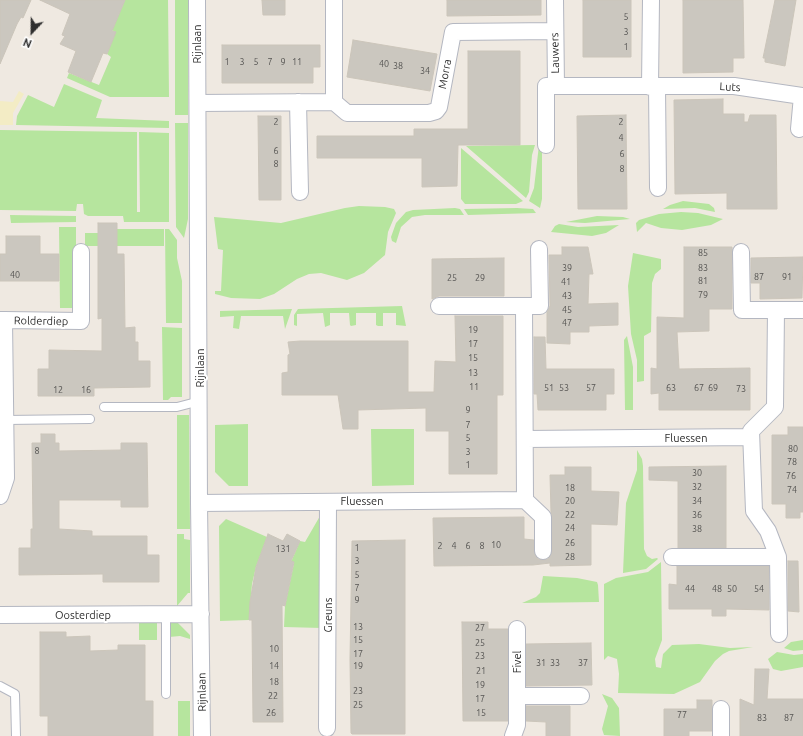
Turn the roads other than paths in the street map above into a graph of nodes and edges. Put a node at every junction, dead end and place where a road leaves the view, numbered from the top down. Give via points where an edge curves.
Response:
1 (197, 0) edge
2 (334, 0) edge
3 (555, 0) edge
4 (651, 0) edge
5 (555, 31) junction
6 (556, 86) junction
7 (654, 86) junction
8 (803, 91) edge
9 (802, 96) edge
10 (298, 102) junction
11 (334, 102) junction
12 (198, 103) junction
13 (799, 129) dead end
14 (546, 145) dead end
15 (658, 188) dead end
16 (300, 192) dead end
17 (539, 249) dead end
18 (81, 252) dead end
19 (742, 252) dead end
20 (439, 306) dead end
21 (524, 306) junction
22 (776, 310) junction
23 (803, 310) edge
24 (2, 320) edge
25 (200, 401) junction
26 (104, 407) dead end
27 (90, 419) dead end
28 (5, 420) junction
29 (751, 437) junction
30 (525, 439) junction
31 (0, 496) edge
32 (525, 500) junction
33 (199, 502) junction
34 (328, 502) junction
35 (543, 551) dead end
36 (672, 557) dead end
37 (778, 557) junction
38 (166, 614) junction
39 (200, 614) junction
40 (0, 615) edge
41 (517, 628) dead end
42 (778, 634) dead end
43 (0, 686) edge
44 (166, 694) dead end
45 (517, 696) junction
46 (581, 696) dead end
47 (721, 710) dead end
48 (327, 728) dead end
49 (16, 736) edge
50 (202, 736) edge
51 (513, 736) edge
52 (721, 736) edge

1 - 12 street, Rijnlaan
2 - 11 street
3 - 5 street, Lauwers
4 - 7 street
5 - 6 street, Lauwers
5 - 11 street, Morra via 453,32 439,106 436,111 430,113 347,113
6 - 7 street, Luts
6 - 14 street, Lauwers via 546,86
7 - 9 street, Luts via 734,86
7 - 15 street
8 - 9 street
9 - 13 street
10 - 11 street
10 - 12 street
10 - 16 street
12 - 25 street, Rijnlaan
17 - 21 street via 540,306
18 - 24 street, Rolderdiep via 81,321
19 - 22 street via 742,310
20 - 21 street
21 - 30 street
22 - 23 street
22 - 29 street via 776,407 751,430
24 - 28 street, Rolderdiep
25 - 26 lane via 177,407
25 - 33 street, Rijnlaan
27 - 28 lane
28 - 31 street, Rolderdiep via 6,478
29 - 30 street, Fluessen
29 - 37 street via 754,511 768,531
30 - 32 street
32 - 34 street, Fluessen
32 - 35 street via 543,518
33 - 34 street, Fluessen
33 - 39 street, Rijnlaan
34 - 48 street, Greuns
36 - 37 street
37 - 42 street
38 - 39 street, Oosterdiep
38 - 40 street, Oosterdiep
38 - 44 lane
39 - 50 street, Rijnlaan
41 - 45 street, Fivel
43 - 49 lane via 15,694
45 - 46 street
45 - 51 street, Fivel via 517,725
47 - 52 street

